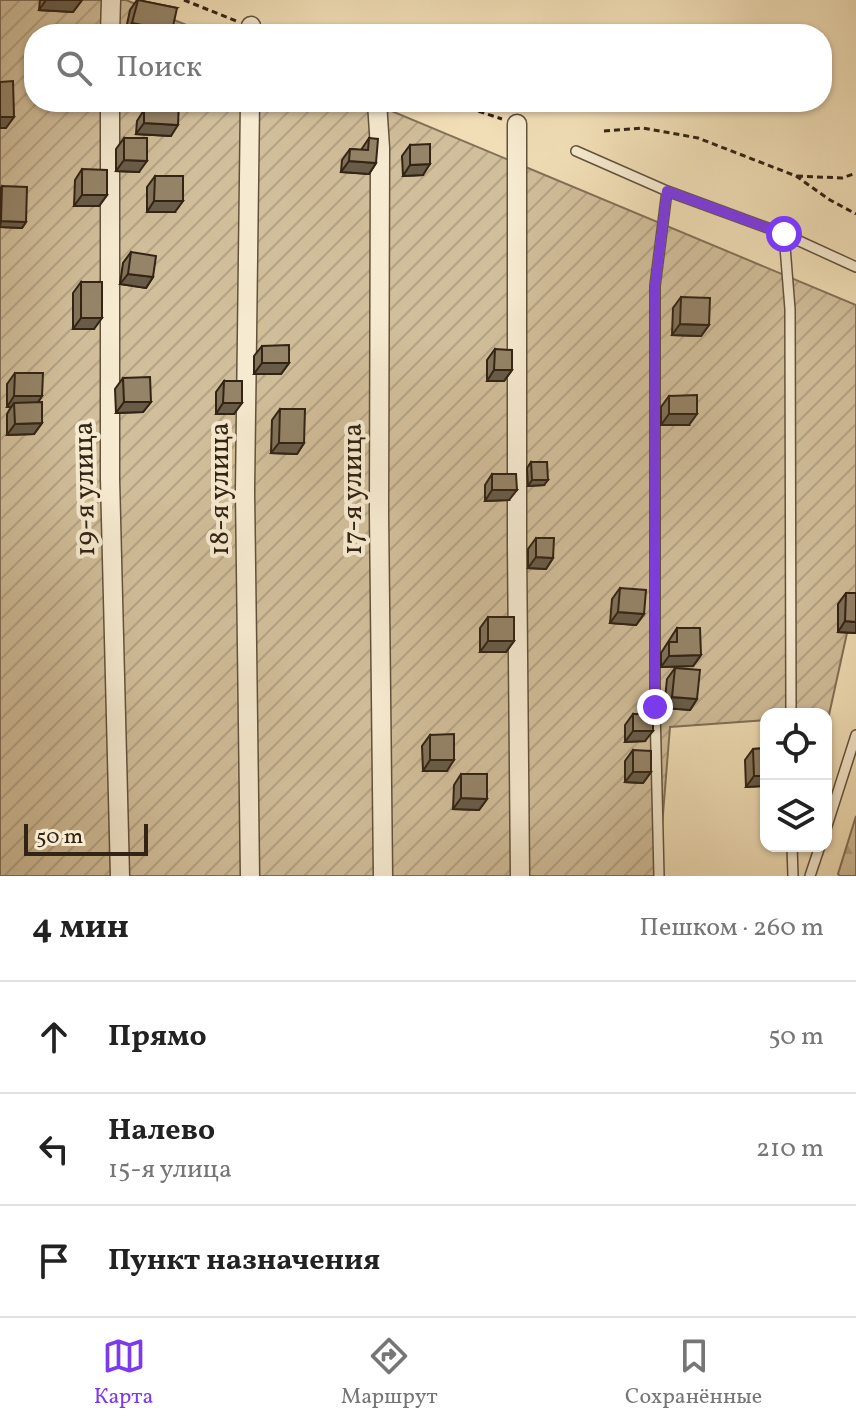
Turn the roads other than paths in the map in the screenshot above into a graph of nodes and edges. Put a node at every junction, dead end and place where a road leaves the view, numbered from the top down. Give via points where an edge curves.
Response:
1 (111, 0) edge
2 (110, 24) edge
3 (110, 112) edge
4 (250, 112) edge
5 (378, 112) edge
6 (517, 124) road end
7 (576, 151) dead end
8 (667, 191) junction
9 (784, 234) junction
10 (856, 267) edge
11 (791, 708) edge
12 (856, 735) edge
13 (832, 810) edge
14 (792, 852) edge
15 (818, 852) edge
16 (120, 876) edge
17 (250, 876) edge
18 (383, 876) edge
19 (520, 876) edge
20 (659, 876) edge
21 (793, 876) edge
22 (810, 876) edge

1 - 2 street
3 - 16 street, 19-я улица via 110,479
4 - 17 street, 18-я улица via 245,491
5 - 18 street, 17-я улица
6 - 19 street
7 - 8 lane
8 - 9 lane
8 - 20 lane via 655,286
9 - 10 lane
9 - 11 lane via 790,309
12 - 13 lane
14 - 21 lane
15 - 22 lane

